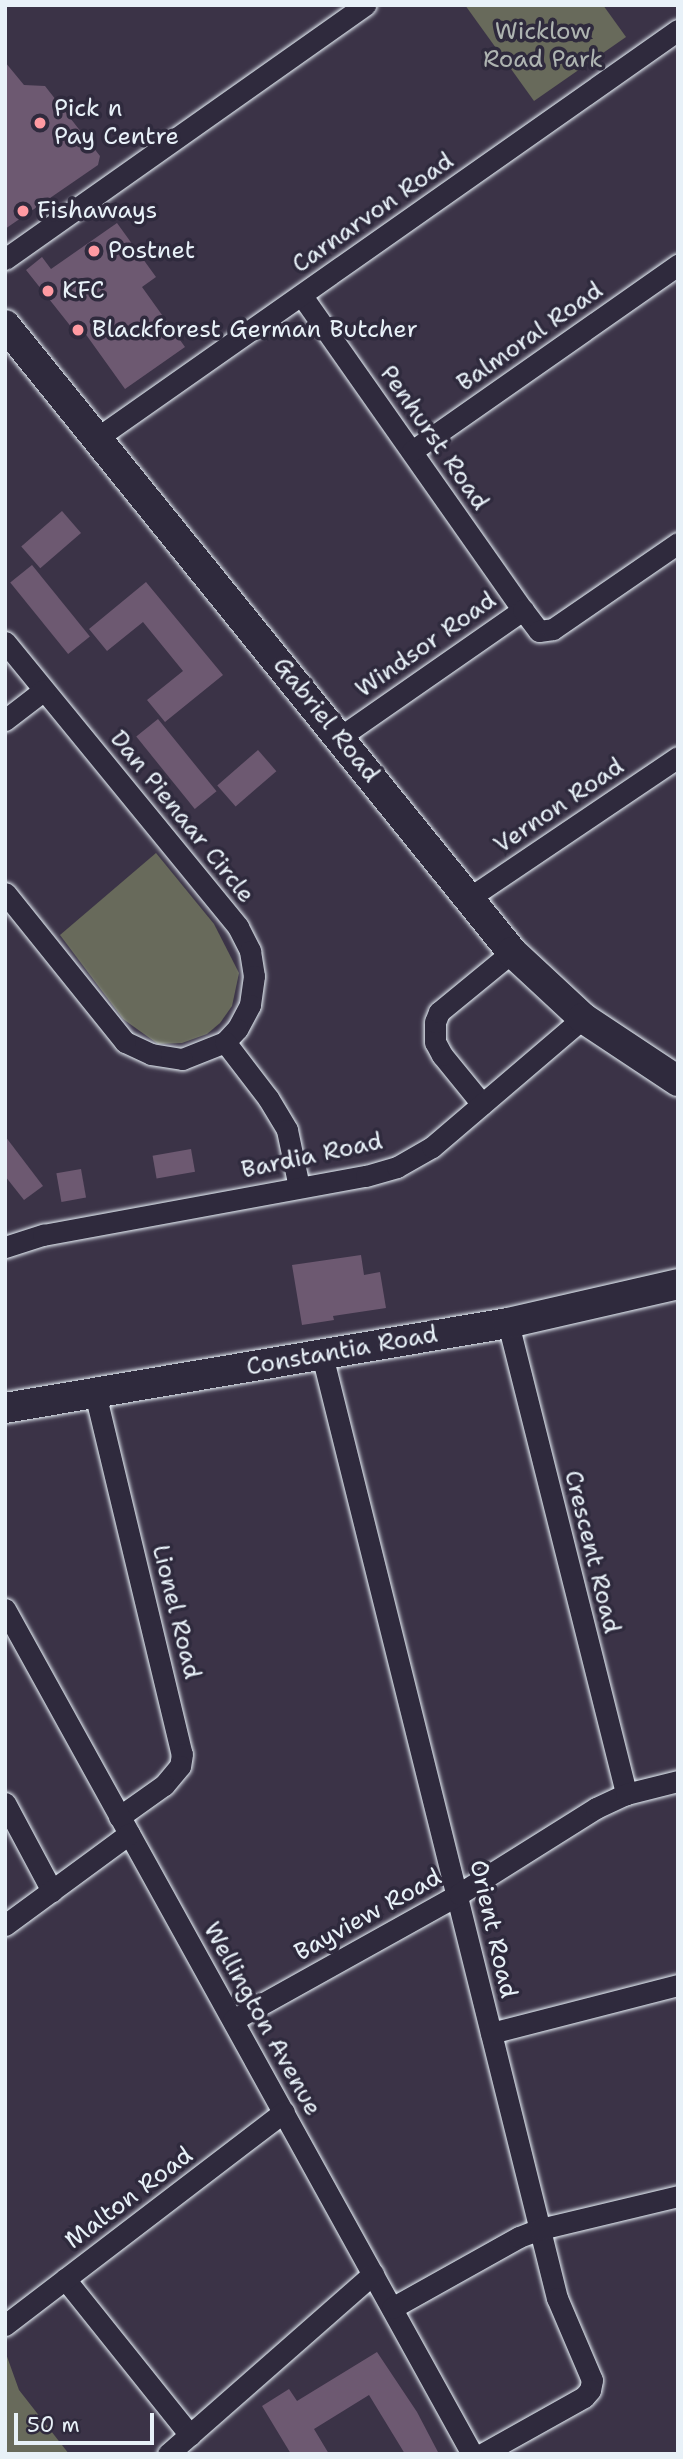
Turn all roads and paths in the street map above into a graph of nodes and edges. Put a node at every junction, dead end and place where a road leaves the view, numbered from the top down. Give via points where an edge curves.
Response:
1 (366, 5) edge
2 (678, 30) edge
3 (5, 259) edge
4 (678, 265) edge
5 (302, 296) junction
6 (5, 324) edge
7 (97, 438) junction
8 (412, 451) junction
9 (678, 543) edge
10 (523, 610) junction
11 (5, 642) edge
12 (44, 690) junction
13 (5, 720) edge
14 (340, 737) junction
15 (678, 757) edge
16 (469, 898) junction
17 (7, 900) edge
18 (512, 952) junction
19 (583, 1018) junction
20 (225, 1042) junction
21 (678, 1081) edge
22 (482, 1104) junction
23 (299, 1187) junction
24 (9, 1238) edge
25 (678, 1284) edge
26 (508, 1322) junction
27 (322, 1355) junction
28 (95, 1393) junction
29 (5, 1408) edge
30 (5, 1609) edge
31 (678, 1781) edge
32 (626, 1794) junction
33 (5, 1803) edge
34 (124, 1826) junction
35 (52, 1891) junction
36 (459, 1895) junction
37 (5, 1925) edge
38 (678, 1985) edge
39 (233, 2020) junction
40 (491, 2033) junction
41 (284, 2112) junction
42 (678, 2196) edge
43 (540, 2229) junction
44 (373, 2274) junction
45 (65, 2279) junction
46 (392, 2308) junction
47 (5, 2325) edge
48 (190, 2435) junction
49 (168, 2454) edge
50 (472, 2454) edge
51 (482, 2454) edge

1 - 3 street
2 - 5 street, Carnarvon Road
4 - 8 street, Balmoral Road
5 - 7 street, Carnarvon Road
5 - 8 street, Penhurst Road
6 - 7 street, Gabriel Road
7 - 14 street, Gabriel Road
8 - 10 street, Penhurst Road
9 - 10 street, Windsor Road via 553,629 539,631
10 - 14 street, Windsor Road
11 - 12 street, Dan Pienaar Circle
12 - 13 street
12 - 20 street, Dan Pienaar Circle via 238,927 250,951 253,986 250,1005
14 - 16 street, Gabriel Road
15 - 16 street, Vernon Road
16 - 18 street, Gabriel Road
17 - 20 street via 125,1042 151,1054 182,1059
18 - 19 street, Gabriel Road
18 - 22 street via 439,1012 435,1022 435,1042 442,1055
19 - 21 street, Gabriel Road
19 - 22 street, Bardia Road
20 - 23 street via 287,1130
22 - 23 street, Bardia Road via 432,1147 397,1167
23 - 24 street, Bardia Road
25 - 26 street, Constantia Road
26 - 27 street, Constantia Road
26 - 32 street, Crescent Road
27 - 28 street, Constantia Road
27 - 36 street, Orient Road
28 - 29 street, Constantia Road
28 - 34 street, Lionel Road via 182,1754 180,1766
30 - 34 street, Wellington Avenue
31 - 32 street, Bayview Road
32 - 36 street, Bayview Road
33 - 35 street
34 - 35 street, Lionel Road
34 - 39 street, Wellington Avenue
35 - 37 street, Lionel Road
36 - 39 street, Bayview Road
36 - 40 street, Orient Road
38 - 40 street
39 - 41 street, Wellington Avenue
40 - 43 street, Orient Road
41 - 44 street, Wellington Avenue
41 - 45 street, Malton Road
42 - 43 street
43 - 46 street
43 - 51 street, Orient Road via 561,2312 592,2386 584,2396
44 - 46 street, Wellington Avenue
44 - 48 street
45 - 47 street, Malton Road
45 - 48 street
46 - 50 street, Wellington Avenue
48 - 49 street

